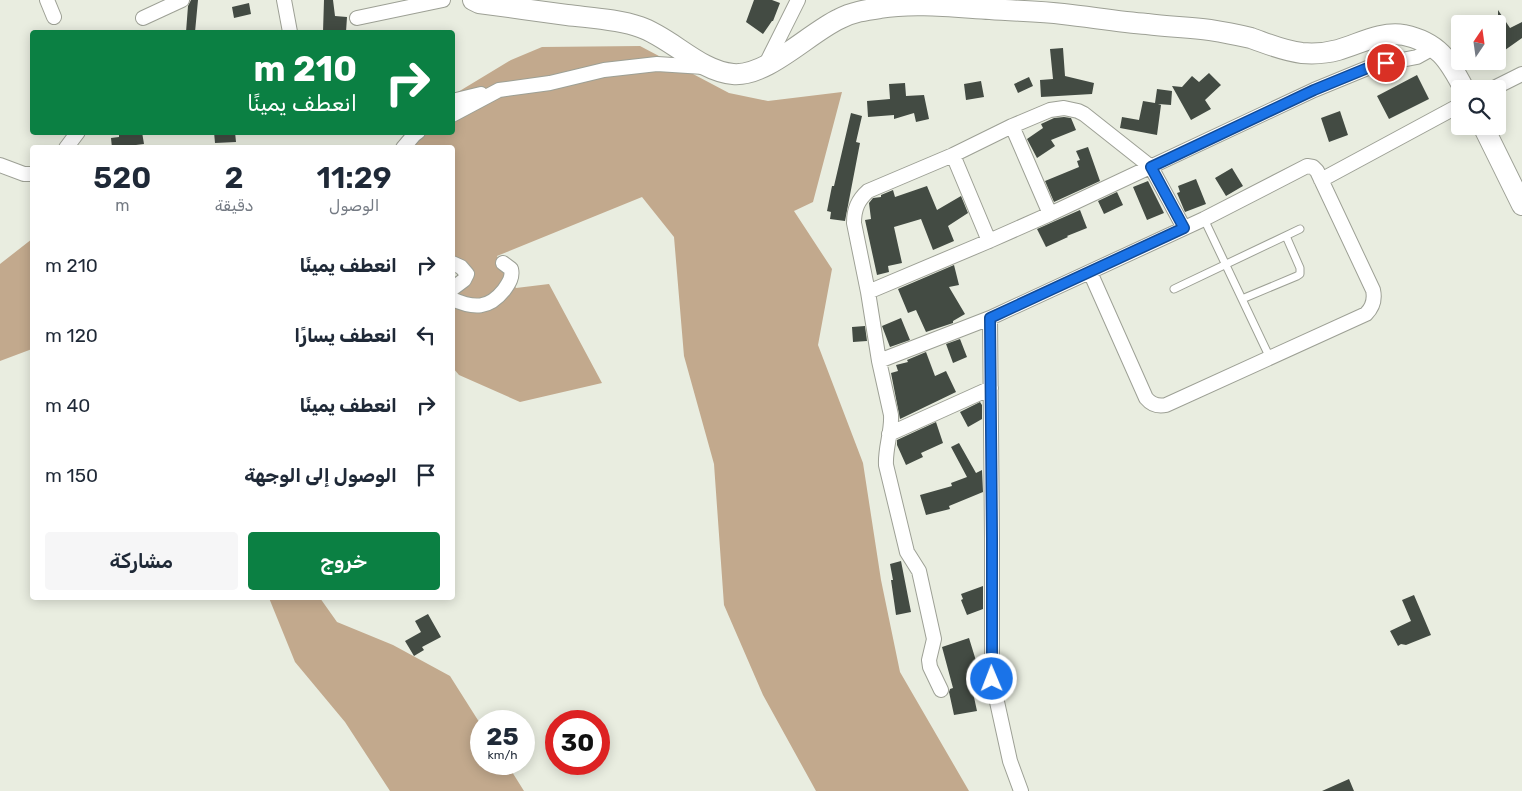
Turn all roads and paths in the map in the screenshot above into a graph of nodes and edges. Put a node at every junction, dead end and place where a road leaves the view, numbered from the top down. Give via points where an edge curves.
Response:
1 (47, 0) edge
2 (182, 0) edge
3 (284, 0) edge
4 (443, 0) edge
5 (473, 0) edge
6 (798, 0) edge
7 (54, 17) dead end
8 (143, 18) dead end
9 (357, 18) dead end
10 (290, 30) edge
11 (1435, 47) junction
12 (765, 66) junction
13 (710, 68) junction
14 (1522, 74) edge
15 (1459, 80) edge
16 (1506, 82) edge
17 (499, 90) junction
18 (455, 100) edge
19 (1451, 110) edge
20 (455, 113) edge
21 (1012, 126) junction
22 (414, 135) edge
23 (1488, 135) edge
24 (406, 145) edge
25 (953, 155) junction
26 (0, 165) edge
27 (1151, 167) junction
28 (30, 174) edge
29 (1321, 180) junction
30 (1522, 205) edge
31 (1050, 214) junction
32 (1204, 219) junction
33 (1184, 228) junction
34 (1300, 229) dead end
35 (1286, 236) junction
36 (989, 242) junction
37 (503, 263) dead end
38 (455, 264) edge
39 (1226, 265) junction
40 (1090, 272) junction
41 (455, 287) edge
42 (1174, 289) dead end
43 (868, 292) junction
44 (455, 300) edge
45 (1242, 300) junction
46 (990, 318) junction
47 (1270, 358) junction
48 (879, 361) junction
49 (991, 388) junction
50 (889, 434) junction
51 (941, 690) dead end
52 (1021, 791) edge

1 - 7 street
2 - 8 street
3 - 10 street
4 - 9 street
5 - 13 main road via 638,26
6 - 12 street
11 - 12 main road via 1402,34 1387,35 1338,50 1302,53 1211,30 1061,14 932,6 883,7 840,18
11 - 15 main road
11 - 27 street via 1417,57 1370,67 1314,90
12 - 13 main road via 737,74
13 - 17 street via 657,64 604,70 550,83
14 - 16 street
17 - 18 street
17 - 20 street
19 - 29 street
21 - 25 street
21 - 27 street via 1050,110 1071,109 1084,114
21 - 31 street
22 - 24 street
23 - 30 main road
25 - 36 street
25 - 43 street via 868,191 856,205 854,223
26 - 28 street
27 - 31 street
27 - 33 street
29 - 32 street via 1315,169 1304,167
29 - 47 street via 1373,290 1373,303 1366,314
31 - 36 street
32 - 33 street
32 - 39 lane
33 - 40 street
34 - 35 lane
35 - 39 lane
35 - 45 lane via 1300,274
36 - 43 street
37 - 44 street via 513,274 509,284 492,303 473,306
38 - 41 street via 467,274
39 - 42 lane
39 - 45 lane
40 - 46 street
40 - 47 street via 1146,398 1152,404 1166,406
43 - 48 street
45 - 47 lane
46 - 48 street
46 - 49 street
48 - 50 street via 890,415
49 - 50 street
49 - 52 street via 992,679 1010,761
50 - 51 street via 886,465 907,552 919,571 934,639 930,667

